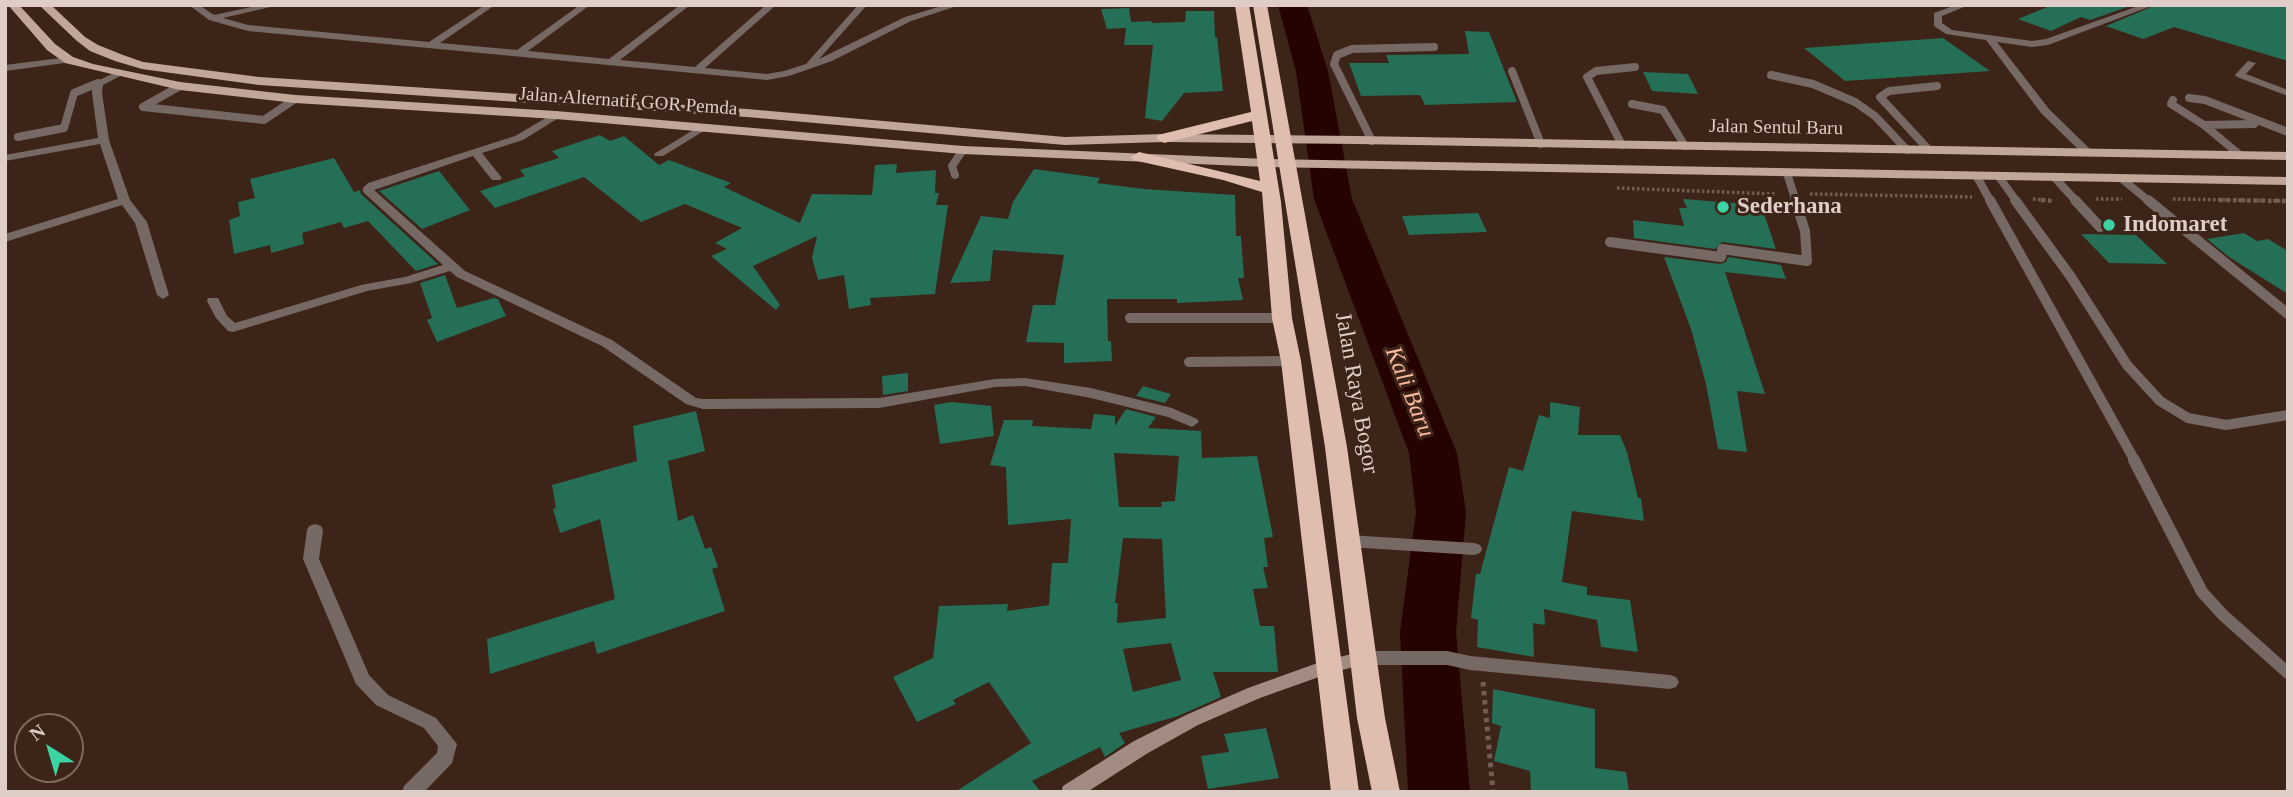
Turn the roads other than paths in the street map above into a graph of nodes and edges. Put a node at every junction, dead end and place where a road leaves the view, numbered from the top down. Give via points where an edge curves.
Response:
1 (13, 5) edge
2 (44, 5) edge
3 (193, 5) edge
4 (275, 5) edge
5 (467, 5) edge
6 (586, 5) edge
7 (686, 5) edge
8 (772, 5) edge
9 (863, 5) edge
10 (956, 5) edge
11 (1242, 5) edge
12 (1260, 5) edge
13 (1965, 5) edge
14 (2150, 5) edge
15 (489, 6) edge
16 (212, 18) junction
17 (1989, 38) junction
18 (431, 45) junction
19 (1434, 47) dead end
20 (521, 52) junction
21 (69, 60) junction
22 (612, 61) junction
23 (2251, 62) dead end
24 (807, 67) junction
25 (1635, 67) dead end
26 (5, 68) edge
27 (697, 69) junction
28 (1512, 71) dead end
29 (117, 75) junction
30 (1771, 75) dead end
31 (98, 83) junction
32 (180, 86) junction
33 (1937, 86) dead end
34 (2288, 93) edge
35 (2189, 98) dead end
36 (295, 99) junction
37 (2173, 100) dead end
38 (1632, 104) dead end
39 (1258, 114) junction
40 (556, 116) junction
41 (2265, 124) junction
42 (2204, 125) junction
43 (703, 127) junction
44 (2288, 132) edge
45 (18, 137) dead end
46 (1164, 138) junction
47 (104, 140) junction
48 (1263, 140) junction
49 (1284, 140) junction
50 (1364, 140) junction
51 (1541, 144) junction
52 (1622, 145) junction
53 (1685, 146) junction
54 (963, 150) junction
55 (1907, 150) junction
56 (1929, 150) junction
57 (475, 152) junction
58 (2089, 153) junction
59 (659, 154) dead end
60 (2170, 155) junction
61 (2240, 156) junction
62 (2288, 156) edge
63 (1139, 157) junction
64 (5, 158) edge
65 (1284, 163) junction
66 (1787, 173) junction
67 (955, 175) dead end
68 (1977, 177) junction
69 (1999, 177) junction
70 (496, 178) dead end
71 (2055, 178) junction
72 (2122, 179) junction
73 (2201, 181) junction
74 (2288, 181) edge
75 (1270, 189) junction
76 (124, 201) junction
77 (2100, 227) dead end
78 (5, 238) edge
79 (1610, 242) dead end
80 (452, 266) junction
81 (163, 295) dead end
82 (213, 301) dead end
83 (2288, 314) edge
84 (1130, 318) dead end
85 (1282, 318) junction
86 (1291, 361) junction
87 (1189, 362) dead end
88 (2288, 415) edge
89 (1192, 422) dead end
90 (315, 530) dead end
91 (1349, 541) junction
92 (1474, 549) dead end
93 (1364, 658) junction
94 (1329, 666) junction
95 (2288, 673) edge
96 (1670, 682) dead end
97 (411, 792) edge
98 (1070, 792) edge
99 (1345, 792) edge
100 (1386, 792) edge

1 - 21 main road, Jalan Alternatif GOR Pemda
2 - 46 main road, Jalan Alternatif GOR Pemda via 81,39 119,58 259,81 747,113 1065,141
3 - 16 street
4 - 16 street
5 - 15 street
6 - 20 street
7 - 22 street
8 - 27 street
9 - 24 street
10 - 24 street via 908,19
11 - 39 highway, Jalan Raya Bogor
12 - 49 highway, Jalan Raya Bogor
13 - 17 street via 1937,15 1937,24 1948,32
14 - 17 street via 2048,42
15 - 18 street
16 - 18 street via 248,28
17 - 58 street via 2045,111
18 - 20 street
19 - 50 lane via 1352,49 1337,55 1334,64
20 - 22 street
21 - 26 street
21 - 29 main road, Jalan Alternatif GOR Pemda
22 - 27 street
23 - 34 street via 2240,75
24 - 27 street via 767,77
25 - 52 lane via 1596,71 1587,78
28 - 51 lane
29 - 31 street
29 - 32 main road, Jalan Alternatif GOR Pemda
30 - 55 lane via 1814,84 1855,102
31 - 45 lane via 74,93 64,128
31 - 47 street
32 - 36 main road, Jalan Alternatif GOR Pemda
32 - 36 lane via 143,107 264,120
33 - 56 lane via 1889,91 1880,97
35 - 41 lane
36 - 40 main road, Jalan Alternatif GOR Pemda
37 - 42 lane via 2171,104
38 - 53 lane via 1663,110
39 - 46 highway
39 - 48 highway, Jalan Raya Bogor
40 - 43 main road, Jalan Alternatif GOR Pemda
40 - 57 street via 519,138
41 - 42 lane
41 - 44 lane
42 - 61 lane
43 - 54 main road, Jalan Alternatif GOR Pemda
43 - 59 street
46 - 48 main road, Jalan Alternatif GOR Pemda
47 - 64 street
47 - 76 street
48 - 49 main road, Jalan Sentul Baru
48 - 65 highway, Jalan Raya Bogor
49 - 50 main road, Jalan Sentul Baru
49 - 65 highway, Jalan Raya Bogor
50 - 51 main road, Jalan Sentul Baru
51 - 52 main road, Jalan Sentul Baru
52 - 53 main road, Jalan Sentul Baru
53 - 55 main road, Jalan Sentul Baru
54 - 63 main road, Jalan Alternatif GOR Pemda
54 - 67 lane via 952,166
55 - 56 main road, Jalan Sentul Baru
56 - 58 main road, Jalan Sentul Baru
57 - 70 street
57 - 80 street via 367,190
58 - 60 main road, Jalan Sentul Baru
58 - 72 main road via 2119,171
60 - 61 main road, Jalan Sentul Baru
60 - 73 main road
61 - 62 main road, Jalan Sentul Baru
63 - 65 main road, Jalan Alternatif GOR Pemda
63 - 75 highway
65 - 66 main road, Jalan Sentul Baru
65 - 75 highway, Jalan Raya Bogor
65 - 91 highway, Jalan Raya Bogor
66 - 68 main road, Jalan Sentul Baru
66 - 79 lane via 1805,231 1807,261 1722,248 1721,257
68 - 69 main road, Jalan Sentul Baru
68 - 95 lane via 2202,592
69 - 71 main road, Jalan Sentul Baru
69 - 88 lane via 2127,365 2160,401 2188,418 2225,425
71 - 72 main road, Jalan Sentul Baru
71 - 77 lane
72 - 73 main road, Jalan Sentul Baru
72 - 83 lane
73 - 74 main road, Jalan Sentul Baru
75 - 85 highway, Jalan Raya Bogor
76 - 78 street
76 - 81 street via 141,222
80 - 82 street via 233,328
80 - 89 street via 468,278 607,343 682,397 703,404 896,401 1025,382 1112,398
84 - 85 lane
85 - 86 highway, Jalan Raya Bogor
86 - 87 lane
86 - 94 highway, Jalan Raya Bogor
90 - 97 street via 311,559 362,679 382,700 430,723 448,744 445,757
91 - 92 street
91 - 93 highway, Jalan Raya Bogor
93 - 94 street
93 - 96 street via 1447,658
93 - 100 highway, Jalan Raya Bogor
94 - 98 street via 1192,720
94 - 99 highway, Jalan Raya Bogor

